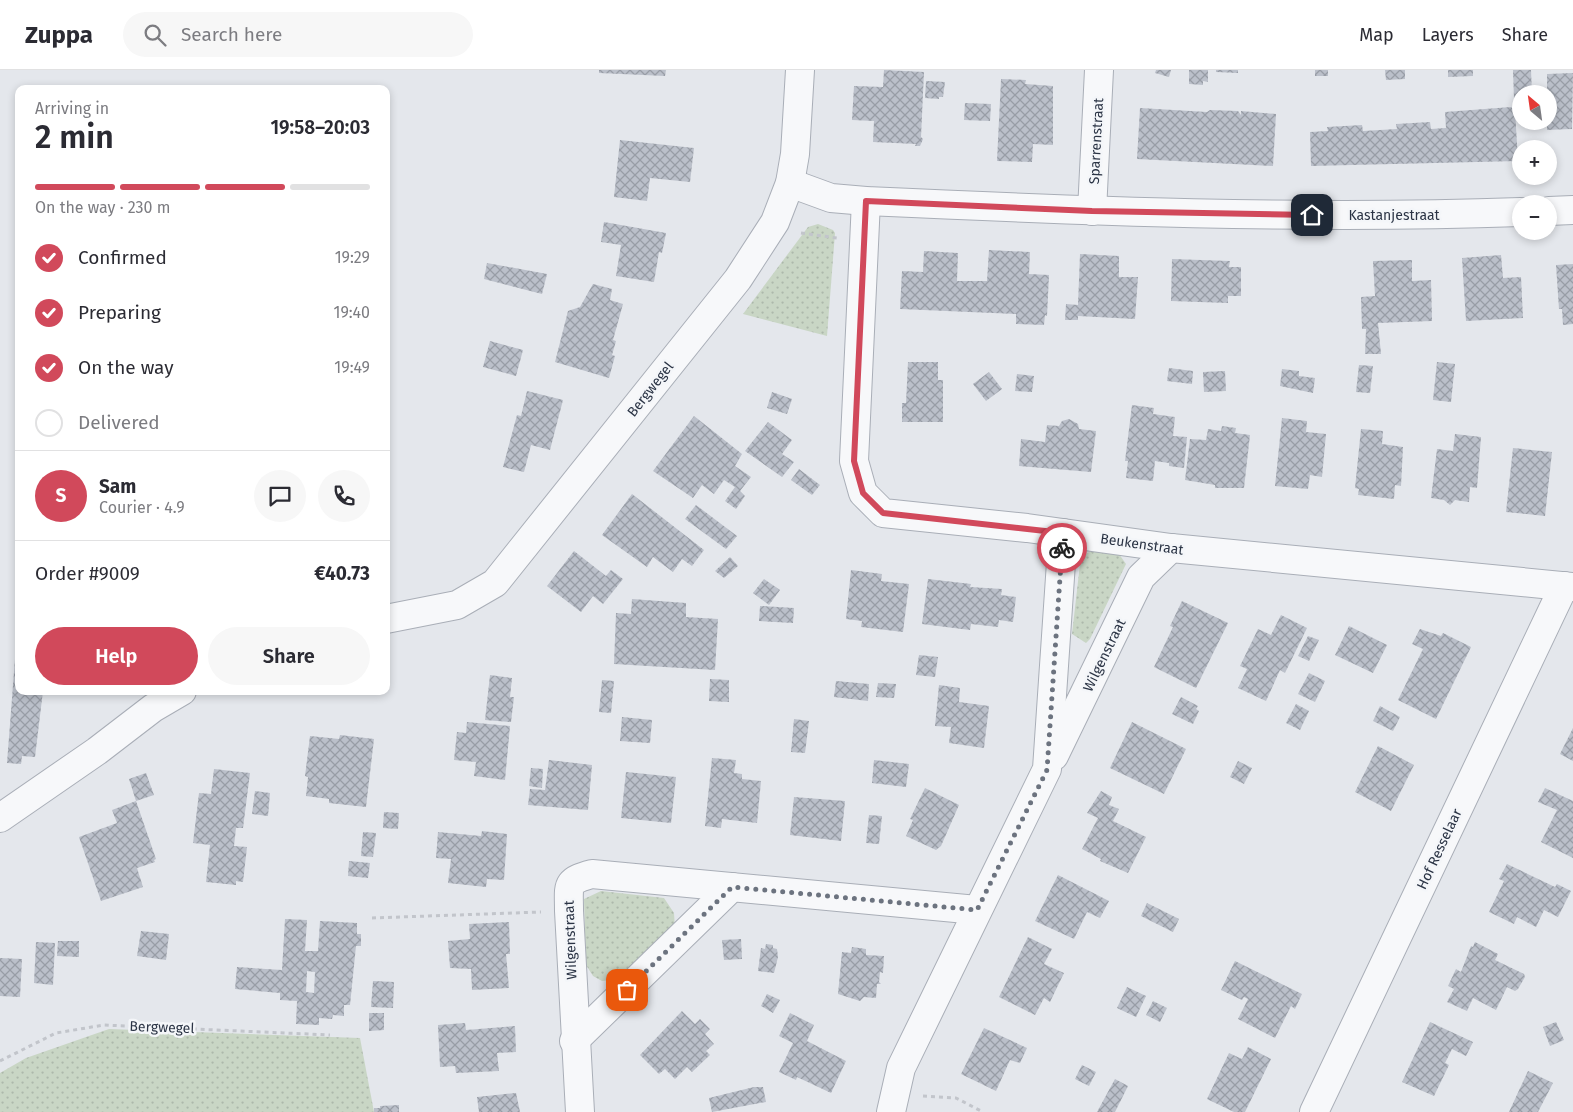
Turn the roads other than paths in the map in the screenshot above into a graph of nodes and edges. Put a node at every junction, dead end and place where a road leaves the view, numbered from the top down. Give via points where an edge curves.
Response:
1 (800, 70) edge
2 (1099, 70) edge
3 (790, 183) junction
4 (866, 201) junction
5 (1573, 210) edge
6 (1092, 211) junction
7 (1557, 211) edge
8 (1512, 212) edge
9 (1063, 533) junction
10 (1171, 548) junction
11 (1569, 587) edge
12 (390, 619) edge
13 (175, 695) edge
14 (1047, 770) junction
15 (0, 818) edge
16 (732, 887) junction
17 (977, 910) junction
18 (574, 1041) junction
19 (893, 1102) edge
20 (580, 1112) edge
21 (1314, 1112) edge

1 - 3 street, Bergwegel
2 - 6 street, Sparrenstraat
3 - 4 street, Kastanjestraat via 831,198
3 - 12 street, Bergwegel via 775,222 738,279 495,583 457,605
4 - 6 street, Kastanjestraat
4 - 9 street, Beukenstraat via 854,461 863,493 883,513
5 - 7 street
6 - 8 street, Kastanjestraat via 1410,215
9 - 10 street, Beukenstraat
9 - 14 street, Wilgenstraat
10 - 11 street, Beukenstraat
10 - 14 street, Wilgenstraat via 1142,577
11 - 21 street, Hof Resselaar
13 - 15 street
14 - 17 street, Wilgenstraat
16 - 17 street, Wilgenstraat
16 - 18 street
16 - 18 street, Wilgenstraat via 592,874 575,878 569,887
17 - 19 street, Wilgenstraat via 900,1068
18 - 20 street, Wilgenstraat

